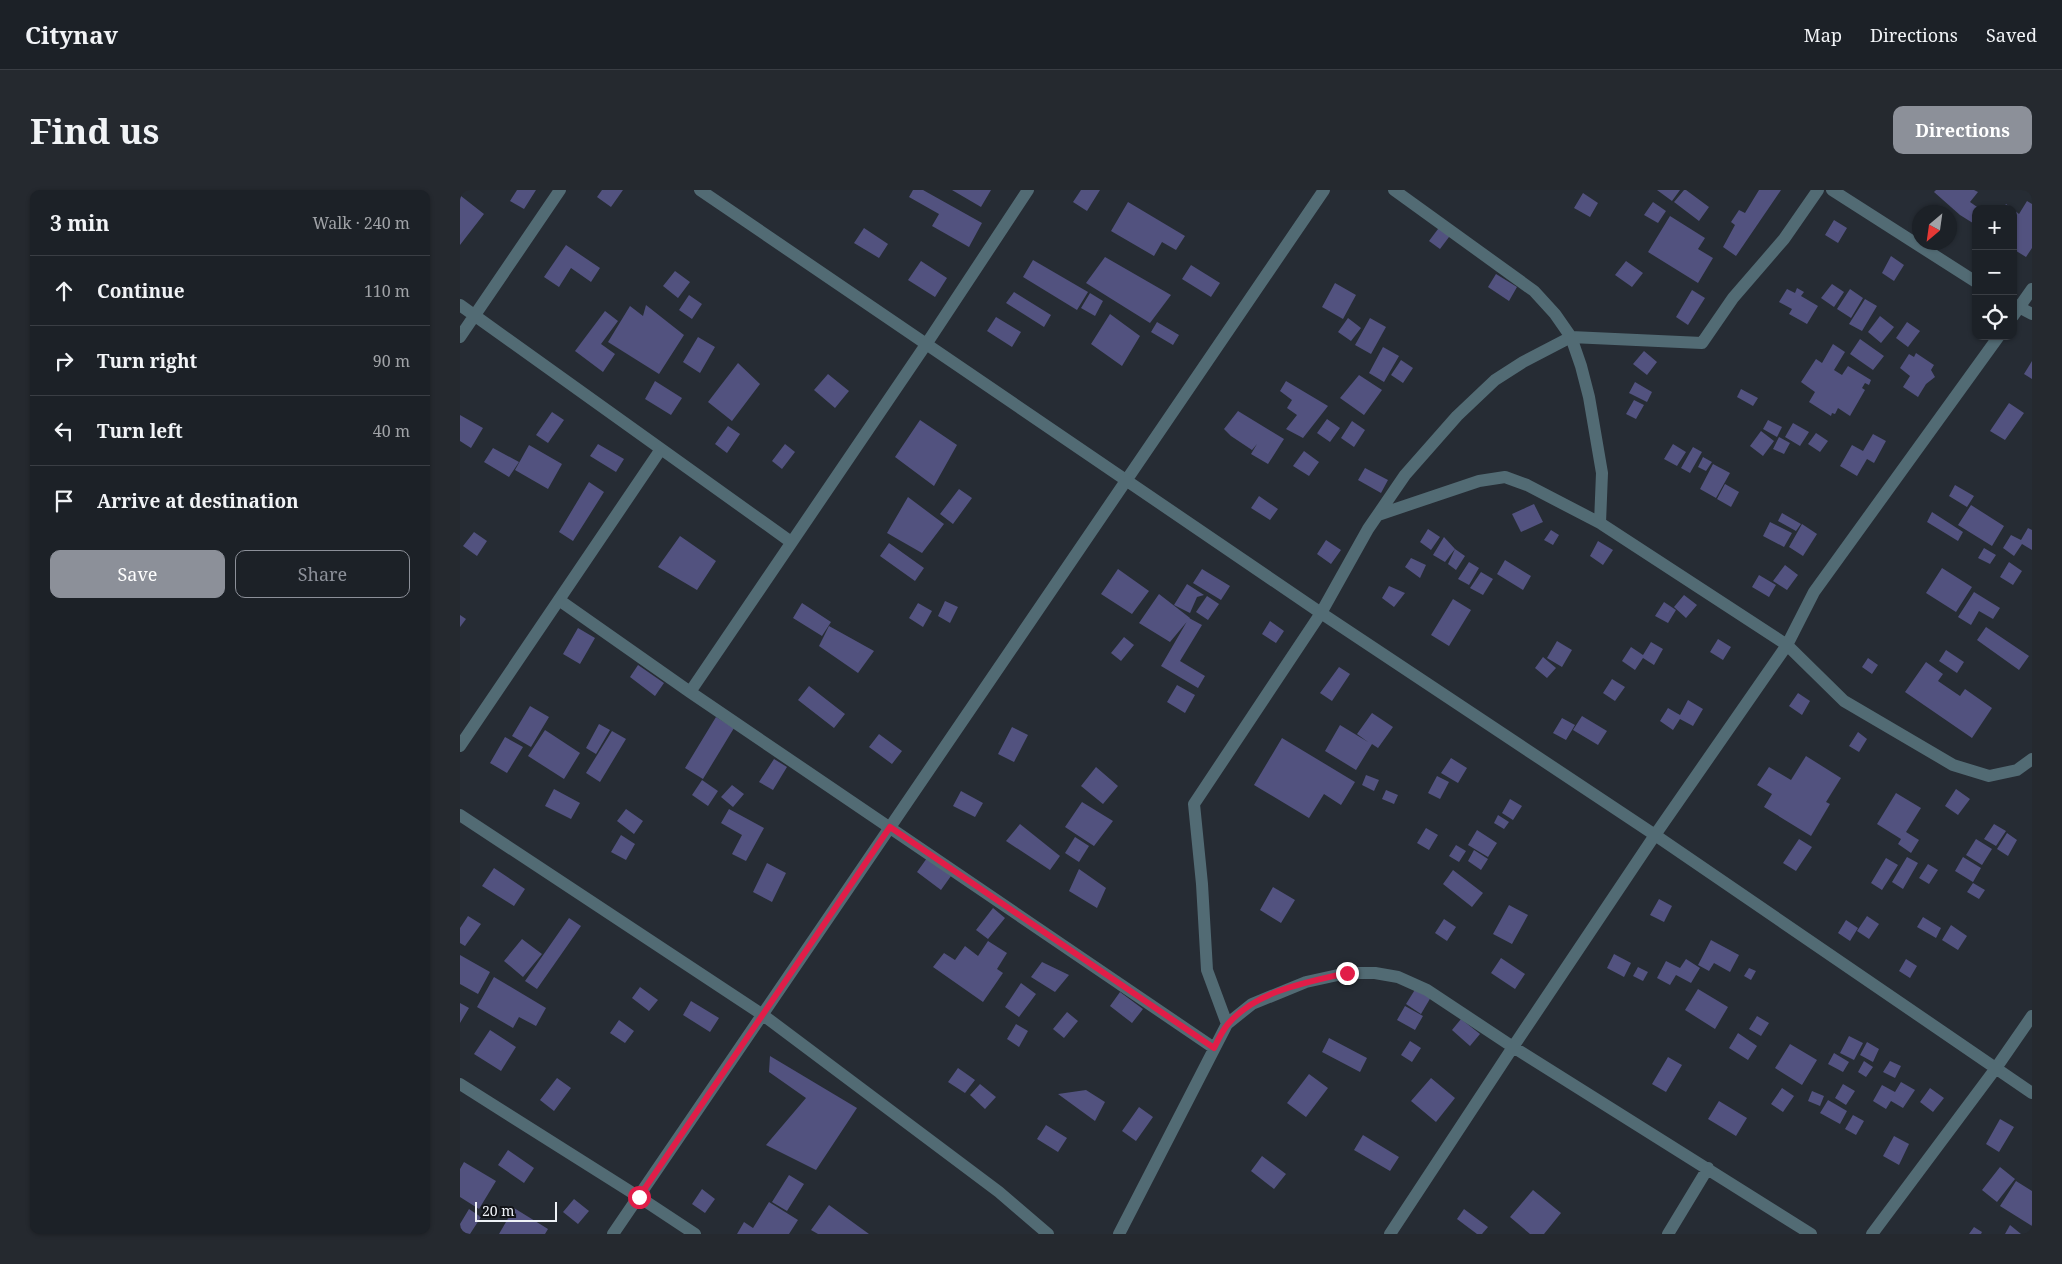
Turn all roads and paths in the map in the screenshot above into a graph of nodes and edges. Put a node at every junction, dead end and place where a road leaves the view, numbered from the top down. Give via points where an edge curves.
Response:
1 (560, 190) edge
2 (700, 190) edge
3 (1028, 190) edge
4 (1324, 190) edge
5 (1394, 190) edge
6 (1818, 190) edge
7 (1832, 190) edge
8 (1972, 279) edge
9 (2032, 289) edge
10 (460, 305) edge
11 (2017, 308) edge
12 (2017, 310) edge
13 (2032, 314) edge
14 (474, 316) junction
15 (460, 337) edge
16 (1571, 337) junction
17 (1996, 340) edge
18 (927, 343) junction
19 (661, 449) junction
20 (1127, 480) junction
21 (1378, 515) junction
22 (1600, 523) junction
23 (791, 542) junction
24 (559, 600) junction
25 (1321, 613) junction
26 (1787, 645) junction
27 (690, 692) junction
28 (460, 746) edge
29 (2032, 759) edge
30 (460, 815) edge
31 (890, 827) junction
32 (1655, 835) junction
33 (763, 1015) junction
34 (2032, 1016) edge
35 (1228, 1024) junction
36 (1513, 1047) junction
37 (1214, 1048) junction
38 (1996, 1068) junction
39 (460, 1084) edge
40 (2032, 1093) edge
41 (1708, 1168) junction
42 (639, 1197) junction
43 (613, 1234) edge
44 (695, 1234) edge
45 (1048, 1234) edge
46 (1119, 1234) edge
47 (1390, 1234) edge
48 (1668, 1234) edge
49 (1811, 1234) edge
50 (1872, 1234) edge

1 - 14 street
2 - 18 street
3 - 18 street
4 - 20 street
5 - 16 street via 1534,291
6 - 16 street via 1784,239 1733,298 1702,342
7 - 8 street
9 - 11 street
10 - 14 street
12 - 13 street
14 - 15 street
14 - 19 street
16 - 21 street via 1496,380 1457,416 1405,475
16 - 22 street via 1590,397 1602,473
17 - 26 street via 1814,592
18 - 20 street
18 - 23 street
19 - 23 street
19 - 24 street
20 - 25 street
20 - 31 street
21 - 22 street via 1479,481 1505,477
21 - 25 street
22 - 26 street
23 - 27 street
24 - 27 street
24 - 28 street
25 - 32 street
25 - 35 street via 1194,804 1207,970
26 - 29 street via 1844,701 1953,765 1989,776 2016,770
26 - 32 street
27 - 31 street
30 - 33 street
31 - 33 street
31 - 37 street
32 - 36 street
32 - 38 street
33 - 42 street
33 - 45 street via 999,1192
34 - 38 street
35 - 36 street via 1252,1004 1306,982 1347,973 1375,973 1398,977 1427,990
35 - 37 street
36 - 41 street
36 - 47 street
37 - 46 street
38 - 40 street
38 - 50 street
39 - 42 street
41 - 48 street
41 - 49 street
42 - 43 street
42 - 44 street

